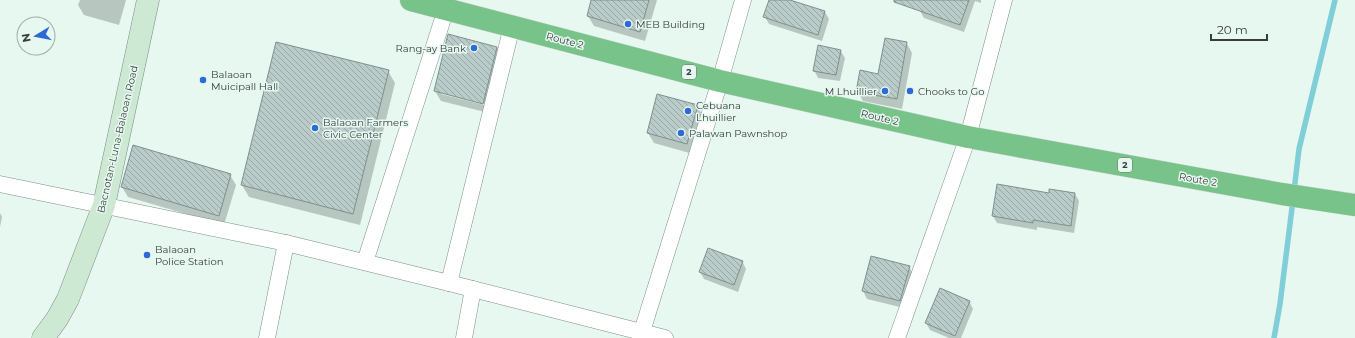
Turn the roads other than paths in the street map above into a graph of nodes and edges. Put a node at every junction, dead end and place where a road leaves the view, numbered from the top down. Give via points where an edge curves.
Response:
1 (148, 0) edge
2 (411, 0) edge
3 (742, 0) edge
4 (1004, 0) edge
5 (446, 9) junction
6 (512, 26) junction
7 (720, 81) junction
8 (968, 137) junction
9 (0, 184) edge
10 (104, 205) junction
11 (1355, 205) edge
12 (286, 243) junction
13 (365, 262) junction
14 (449, 283) junction
15 (473, 289) junction
16 (641, 335) edge
17 (43, 338) edge
18 (267, 338) edge
19 (464, 338) edge
20 (665, 338) edge
21 (897, 338) edge

1 - 10 main road, Bacnotan-Luna-Balaoan Road
2 - 5 highway, Route 2 / 2
3 - 7 street
4 - 8 street
5 - 6 highway, Route 2 / 2
5 - 13 street
6 - 7 highway, Route 2 / 2
6 - 14 street
7 - 8 highway, Route 2 / 2
7 - 16 street
8 - 11 highway, Route 2 / 2
8 - 21 street
9 - 10 street
10 - 12 street
10 - 17 main road, Bacnotan-Luna-Balaoan Road via 68,299
12 - 13 street
12 - 18 street
13 - 14 street
14 - 15 street
15 - 16 street
15 - 19 street
16 - 20 street

